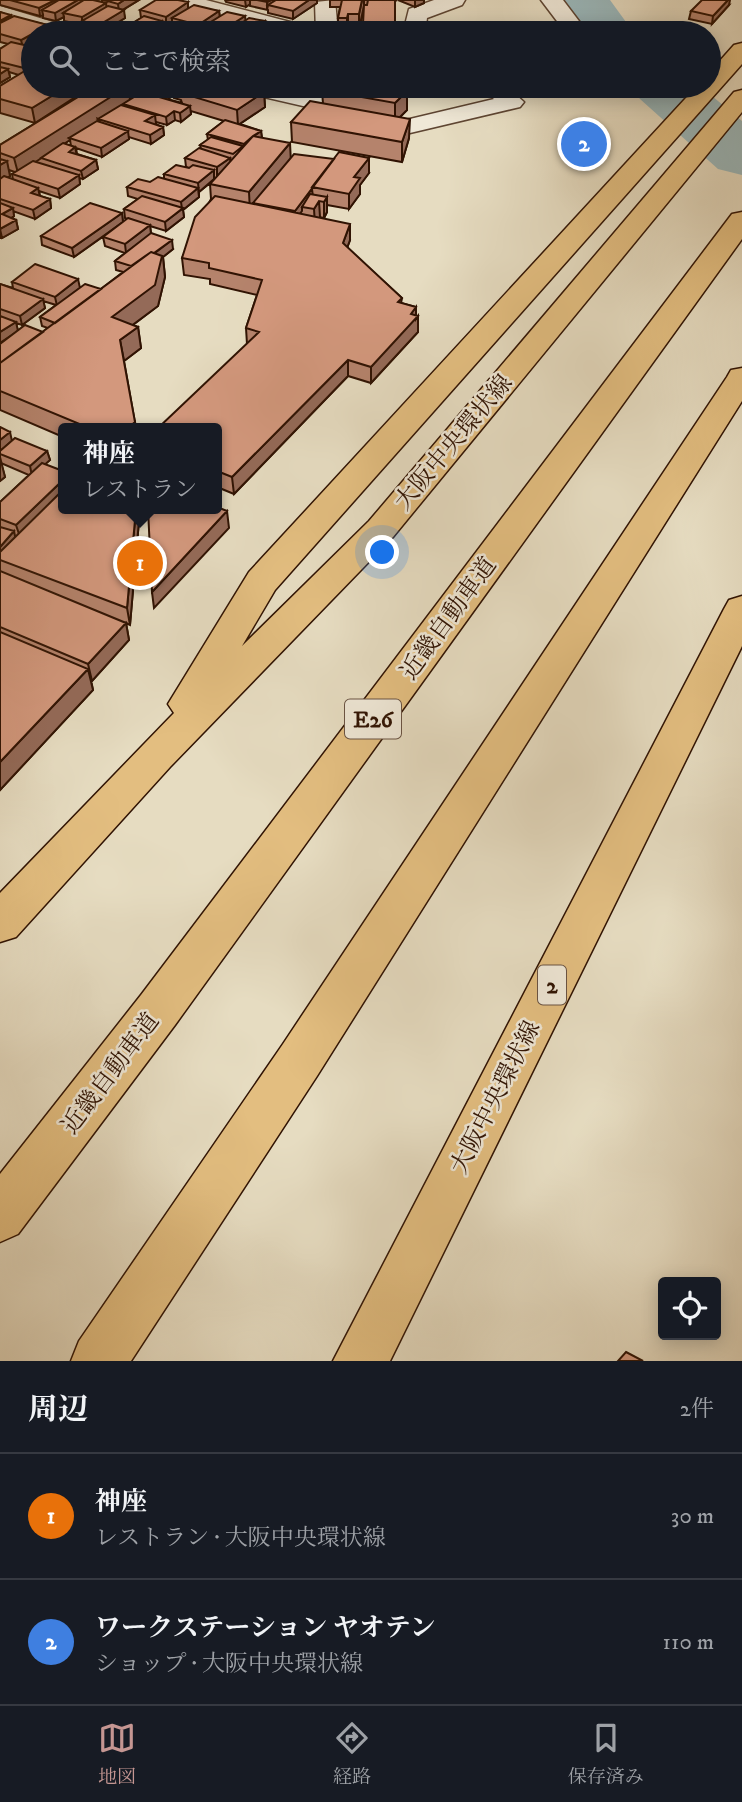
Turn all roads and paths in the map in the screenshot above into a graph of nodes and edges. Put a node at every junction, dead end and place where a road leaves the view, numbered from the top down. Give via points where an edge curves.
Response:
1 (181, 0) edge
2 (454, 0) edge
3 (552, 0) edge
4 (326, 2) dead end
5 (0, 13) edge
6 (26, 21) edge
7 (260, 21) edge
8 (327, 21) edge
9 (415, 21) edge
10 (568, 21) edge
11 (742, 50) edge
12 (721, 74) edge
13 (742, 97) edge
14 (319, 98) edge
15 (507, 98) edge
16 (699, 98) edge
17 (742, 220) edge
18 (742, 377) edge
19 (742, 609) edge
20 (156, 756) junction
21 (0, 923) edge
22 (0, 1216) edge
23 (99, 1361) edge
24 (361, 1361) edge

1 - 7 street
2 - 9 street via 416,14
3 - 10 street
4 - 8 street
5 - 6 street
11 - 12 main road
13 - 20 main road, 大阪中央環状線 via 381,529
14 - 15 street via 304,114 393,130 512,102
16 - 20 main road via 262,581
17 - 22 main road, 近畿自動車道 / E26
18 - 23 main road via 300,1060
19 - 24 main road, 大阪中央環状線 / 2
20 - 21 main road, 大阪中央環状線

